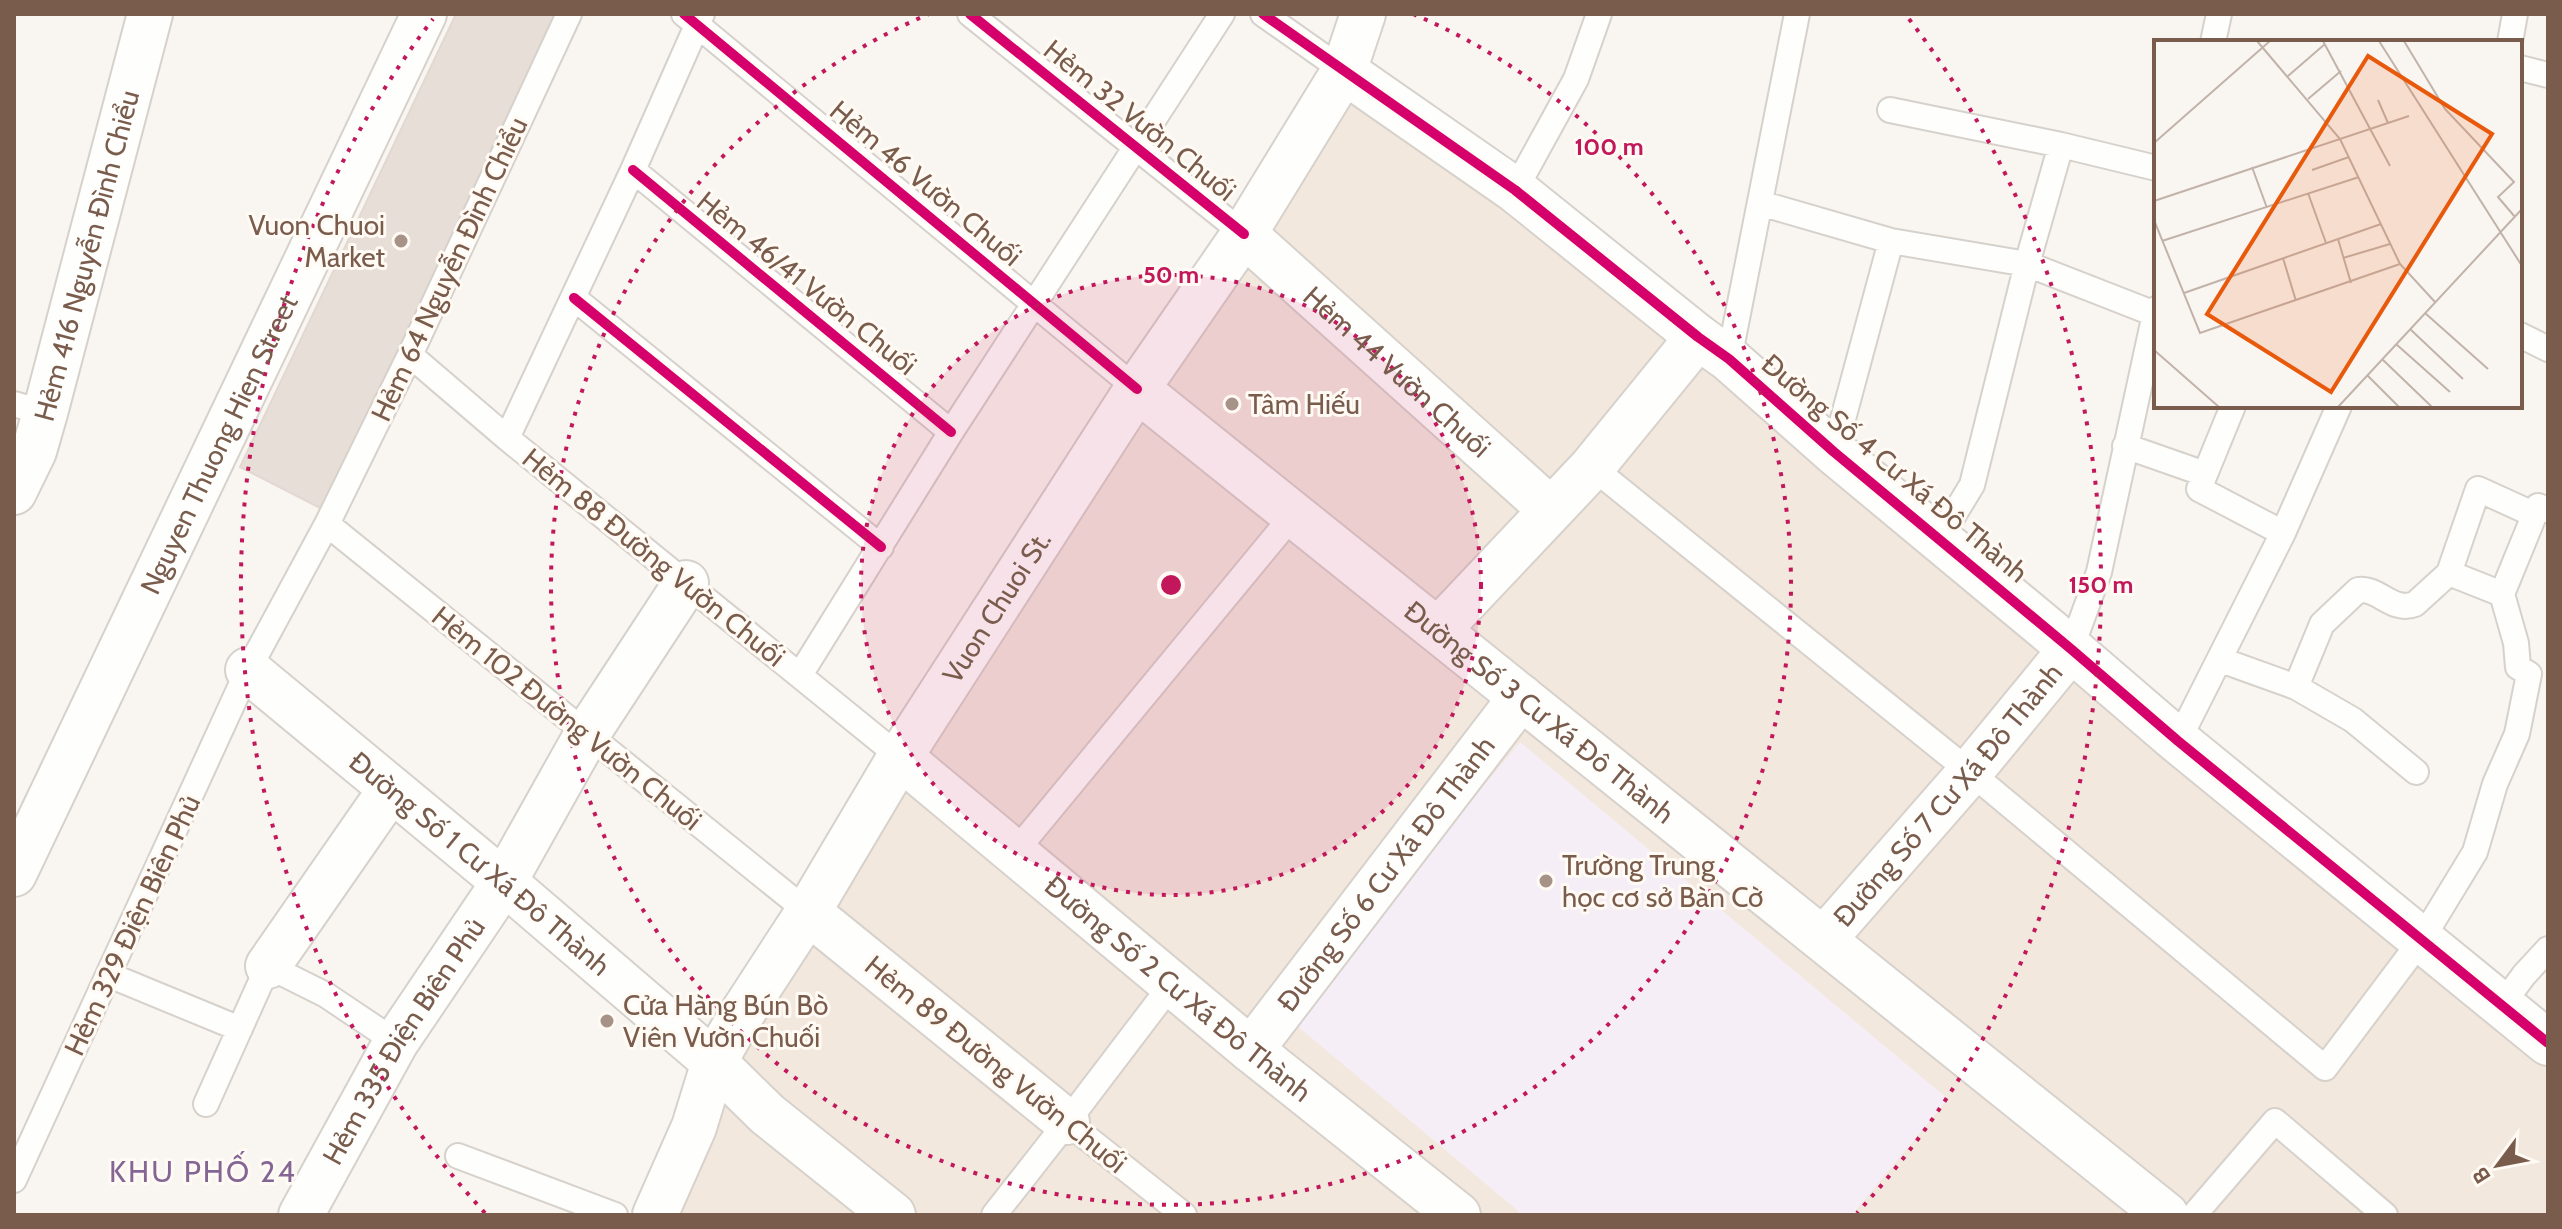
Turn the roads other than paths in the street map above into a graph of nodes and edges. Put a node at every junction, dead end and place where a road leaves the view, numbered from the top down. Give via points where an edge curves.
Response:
1 (150, 14) edge
2 (424, 14) edge
3 (569, 14) edge
4 (970, 14) edge
5 (1222, 14) edge
6 (1263, 14) edge
7 (1363, 14) edge
8 (1599, 14) edge
9 (1797, 14) edge
10 (2219, 14) edge
11 (2515, 14) edge
12 (694, 17) edge
13 (2213, 40) edge
14 (2510, 40) edge
15 (2522, 68) edge
16 (1344, 71) junction
17 (2548, 75) edge
18 (1890, 110) dead end
19 (2061, 145) junction
20 (1136, 147) junction
21 (2154, 168) edge
22 (633, 170) junction
23 (1515, 190) junction
24 (1760, 203) junction
25 (1244, 234) junction
26 (1891, 241) junction
27 (2027, 264) junction
28 (574, 298) junction
29 (1033, 303) junction
30 (2154, 312) edge
31 (2154, 316) edge
32 (2522, 336) edge
33 (1714, 348) junction
34 (2548, 349) edge
35 (410, 355) junction
36 (1137, 389) junction
37 (30, 408) edge
38 (2232, 408) edge
39 (2338, 408) edge
40 (951, 432) junction
41 (507, 438) junction
42 (2125, 446) junction
43 (1834, 452) junction
44 (1592, 467) junction
45 (2205, 474) junction
46 (14, 492) edge
47 (1550, 509) junction
48 (2540, 510) edge
49 (1294, 514) junction
50 (327, 524) junction
51 (2283, 533) junction
52 (1939, 539) junction
53 (881, 547) junction
54 (2449, 573) junction
55 (686, 583) junction
56 (2502, 594) junction
57 (1438, 630) junction
58 (2071, 649) junction
59 (2221, 660) junction
60 (248, 670) junction
61 (800, 675) junction
62 (2538, 677) edge
63 (2296, 687) junction
64 (1521, 697) junction
65 (587, 734) junction
66 (2178, 741) junction
67 (900, 757) junction
68 (1970, 772) junction
69 (2416, 772) dead end
70 (391, 789) junction
71 (1015, 852) junction
72 (14, 874) edge
73 (504, 882) junction
74 (808, 912) junction
75 (1824, 939) junction
76 (2422, 939) junction
77 (2548, 949) edge
78 (268, 966) junction
79 (109, 975) junction
80 (1172, 984) junction
81 (2502, 1005) junction
82 (240, 1029) junction
83 (396, 1042) junction
84 (2548, 1043) edge
85 (1251, 1050) junction
86 (714, 1062) junction
87 (206, 1104) dead end
88 (1067, 1122) junction
89 (458, 1156) dead end
90 (14, 1180) edge
91 (301, 1215) edge
92 (615, 1215) edge
93 (655, 1215) edge
94 (893, 1215) edge
95 (994, 1215) edge
96 (1184, 1215) edge
97 (1458, 1215) edge
98 (2166, 1215) edge
99 (2194, 1215) edge
100 (2385, 1215) edge

1 - 37 street, Hẻm 416 Nguyễn Ðình Chiểu
2 - 72 street, Nguyen Thuong Hien Street
3 - 35 lane, Hẻm 64 Nguyễn Ðình Chiểu
4 - 20 lane, Hẻm 32 Vườn Chuối
5 - 20 lane
6 - 16 lane
7 - 16 street, Vuon Chuoi St.
8 - 23 lane via 1576,79
9 - 24 lane
10 - 13 lane
11 - 14 lane
12 - 22 lane
12 - 29 lane, Hẻm 46 Vườn Chuối
15 - 17 lane
16 - 23 street, Ðường Số 4 Cư Xá Đô Thành
16 - 25 street, Vuon Chuoi St.
18 - 19 lane
19 - 21 lane
19 - 27 lane
20 - 25 lane, Hẻm 32 Vườn Chuối
20 - 29 lane
22 - 28 lane
22 - 40 lane, Hẻm 46/41 Vườn Chuối
23 - 33 street, Ðường Số 4 Cư Xá Đô Thành
24 - 26 lane
24 - 33 lane
25 - 36 street, Vuon Chuoi St.
25 - 47 street, Hẻm 44 Vườn Chuối
26 - 27 lane
26 - 43 lane
27 - 30 lane
27 - 52 lane via 1972,485
28 - 41 lane
28 - 53 lane
29 - 36 lane, Hẻm 46 Vườn Chuối
29 - 40 lane
31 - 42 lane
32 - 34 lane
33 - 43 street, Ðường Số 4 Cư Xá Đô Thành
33 - 44 street
35 - 41 lane, Hẻm 88 Đường Vườn Chuối
35 - 50 lane, Hẻm 64 Nguyễn Ðình Chiểu
36 - 49 street, Ðường Số 3 Cư Xá Đô Thành
36 - 67 street, Vuon Chuoi St.
37 - 46 street, Hẻm 416 Nguyễn Ðình Chiểu via 34,451
38 - 45 lane
39 - 51 lane
40 - 53 lane
41 - 55 lane, Hẻm 88 Đường Vườn Chuối
42 - 45 lane
42 - 58 lane via 2099,572
43 - 52 street, Ðường Số 4 Cư Xá Đô Thành
44 - 47 street
44 - 68 lane
45 - 51 lane via 2199,489
47 - 57 street
48 - 54 lane via 2478,489
48 - 56 lane
49 - 57 street, Ðường Số 3 Cư Xá Đô Thành
49 - 71 lane
50 - 60 lane, Hẻm 64 Nguyễn Ðình Chiểu
50 - 65 lane, Hẻm 102 Đường Vườn Chuối
51 - 59 lane
52 - 58 street, Ðường Số 4 Cư Xá Đô Thành
53 - 61 lane
54 - 56 lane
54 - 63 lane via 2408,607 2365,589 2351,594 2322,624
55 - 61 lane, Hẻm 88 Đường Vườn Chuối
55 - 65 street, Hẻm 335 Điện Biên Phủ
56 - 62 lane via 2518,667
57 - 64 street, Ðường Số 3 Cư Xá Đô Thành
58 - 66 street, Ðường Số 4 Cư Xá Đô Thành
58 - 68 street, Đường Số 7 Cư Xá Đô Thành
59 - 63 lane
59 - 66 lane
60 - 70 street, Ðường Số 1 Cư Xá Đô Thành
60 - 79 lane, Hẻm 329 Ðiện Biên Phủ
61 - 67 lane, Hẻm 88 Đường Vườn Chuối
62 - 76 lane via 2495,784 2475,852
63 - 69 lane via 2353,720
64 - 75 street, Ðường Số 3 Cư Xá Đô Thành
64 - 85 street, Đường Số 6 Cư Xá Đô Thành
65 - 73 street, Hẻm 335 Điện Biên Phủ
65 - 74 lane, Hẻm 102 Đường Vườn Chuối
66 - 76 street, Ðường Số 4 Cư Xá Đô Thành
67 - 71 street, Ðường Số 2 Cư Xá Đô Thành
67 - 74 street, Vuon Chuoi St.
68 - 75 street, Đường Số 7 Cư Xá Đô Thành
68 - 76 lane via 2325,1068
70 - 73 street, Ðường Số 1 Cư Xá Đô Thành
70 - 78 street
71 - 80 street, Ðường Số 2 Cư Xá Đô Thành
73 - 83 street, Hẻm 335 Điện Biên Phủ
73 - 86 street, Ðường Số 1 Cư Xá Đô Thành
74 - 86 street, Vuon Chuoi St.
74 - 88 street, Hẻm 89 Đường Vườn Chuối
75 - 98 street, Ðường Số 3 Cư Xá Đô Thành
76 - 81 street, Ðường Số 4 Cư Xá Đô Thành
77 - 81 lane
78 - 82 lane
78 - 83 lane via 326,995
79 - 82 lane
79 - 90 lane, Hẻm 329 Ðiện Biên Phủ
80 - 85 street, Ðường Số 2 Cư Xá Đô Thành
80 - 88 lane
81 - 84 street, Ðường Số 4 Cư Xá Đô Thành
82 - 87 lane
83 - 91 street, Hẻm 335 Điện Biên Phủ
85 - 97 street, Ðường Số 2 Cư Xá Đô Thành
86 - 93 street, Vuon Chuoi St. via 694,1127
86 - 94 street, Ðường Số 1 Cư Xá Đô Thành via 767,1114
88 - 95 lane
88 - 96 lane, Hẻm 89 Đường Vườn Chuối
89 - 92 lane
99 - 100 lane via 2275,1121

